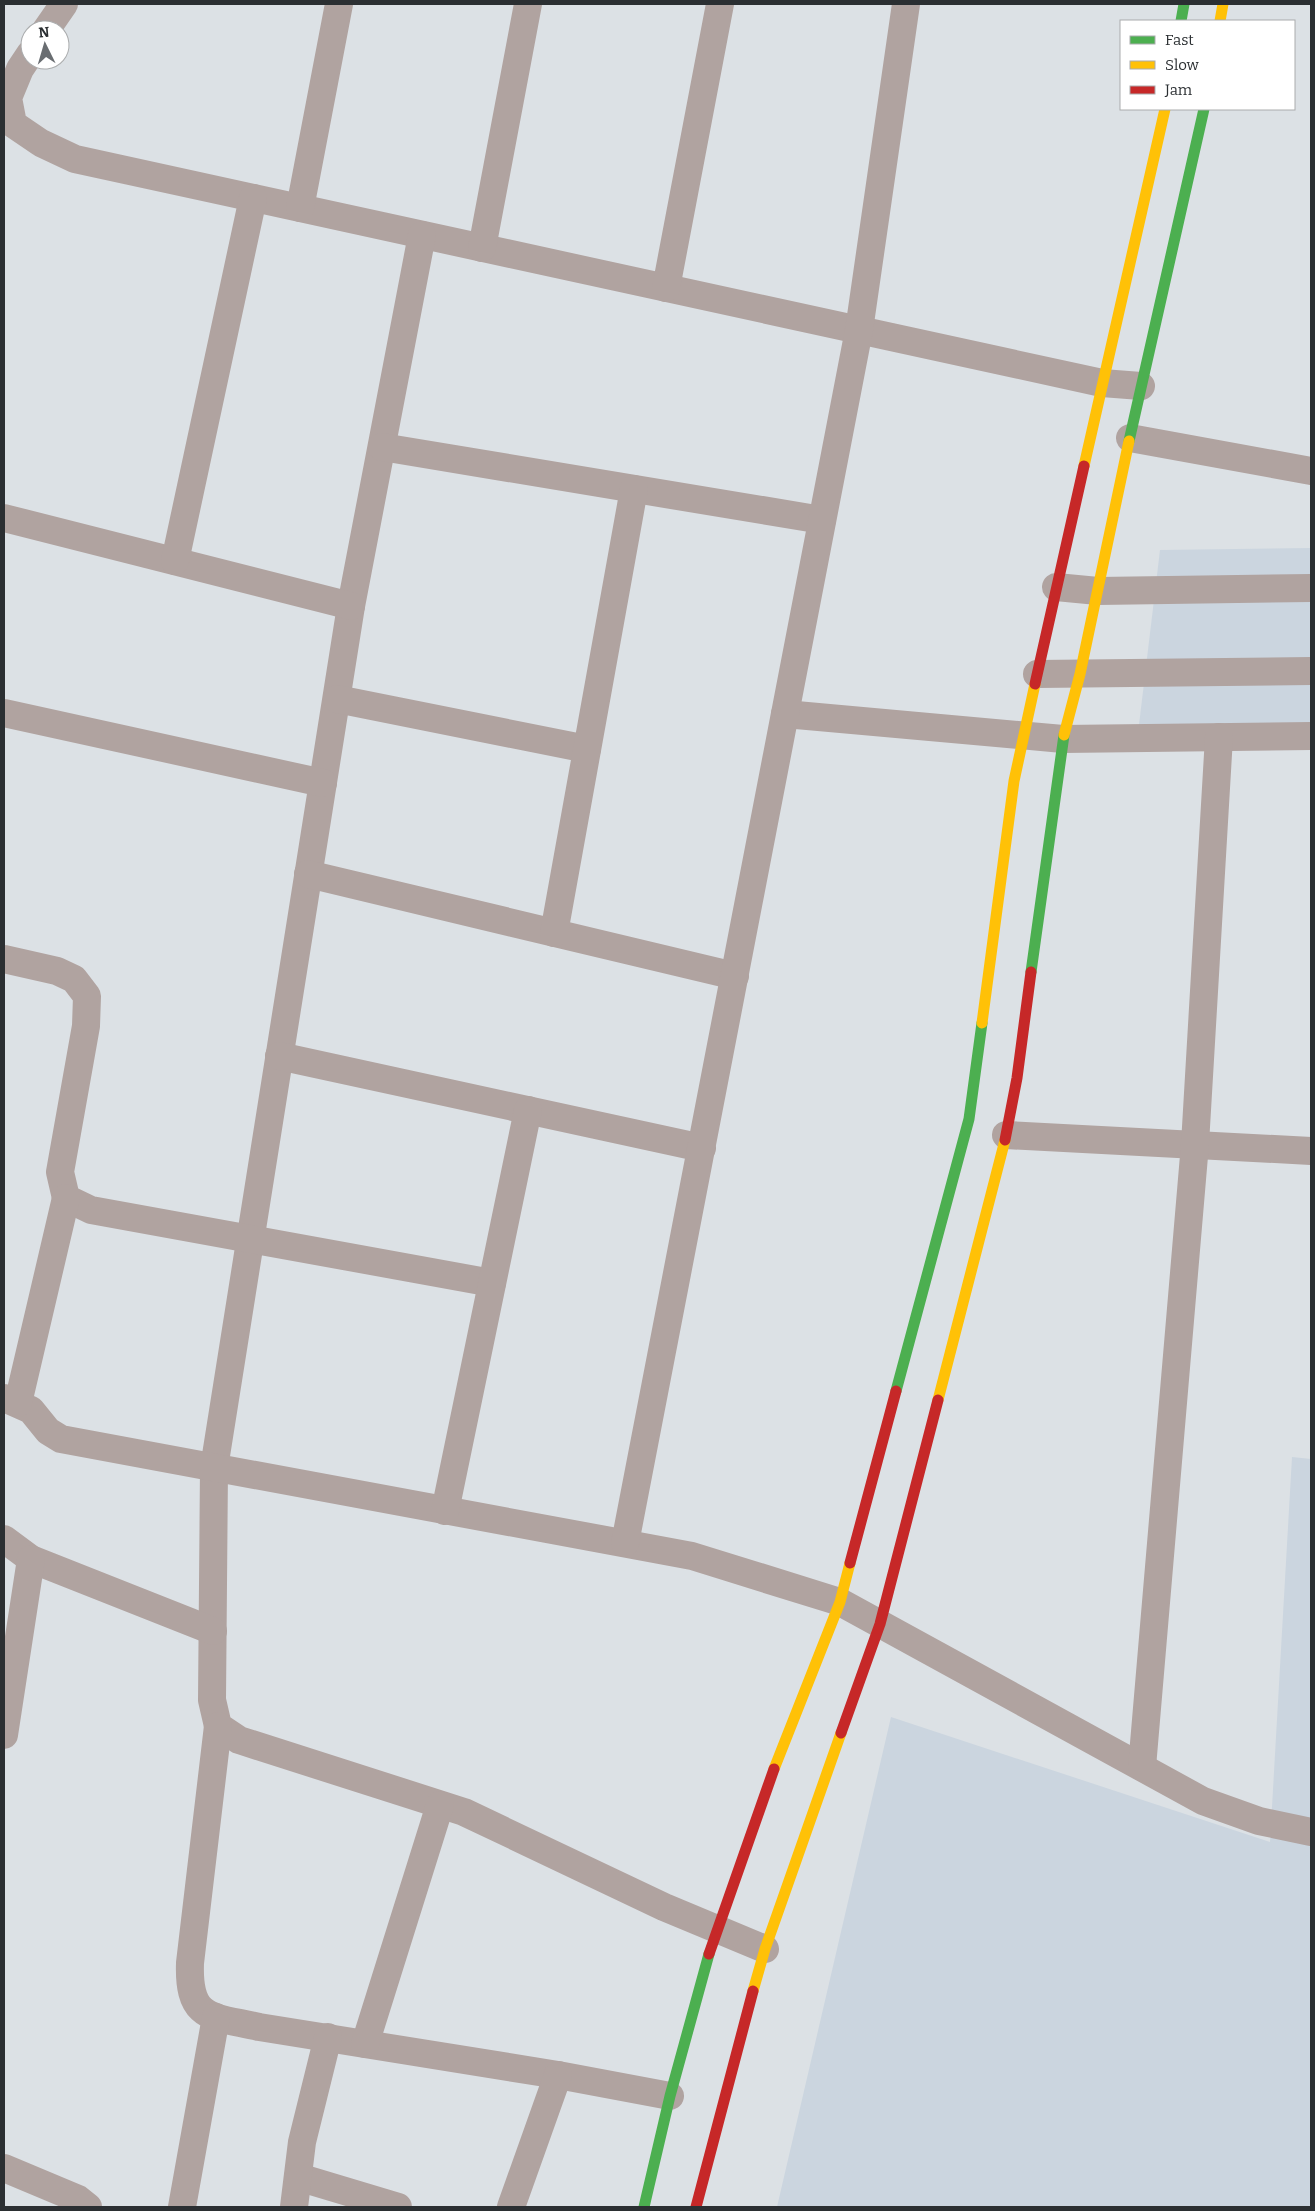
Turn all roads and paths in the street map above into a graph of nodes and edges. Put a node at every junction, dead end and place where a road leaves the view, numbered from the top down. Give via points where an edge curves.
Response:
1 (64, 4) edge
2 (339, 4) edge
3 (528, 4) edge
4 (720, 4) edge
5 (906, 4) edge
6 (1184, 4) edge
7 (1223, 4) edge
8 (53, 20) edge
9 (1181, 20) edge
10 (1220, 20) edge
11 (20, 68) edge
12 (1165, 110) edge
13 (1204, 110) edge
14 (253, 198) junction
15 (300, 208) junction
16 (422, 235) junction
17 (482, 248) junction
18 (666, 288) junction
19 (859, 330) junction
20 (1102, 384) junction
21 (1141, 386) junction
22 (1130, 438) junction
23 (382, 446) junction
24 (1311, 471) edge
25 (634, 489) junction
26 (4, 518) edge
27 (822, 520) junction
28 (175, 561) junction
29 (1056, 587) junction
30 (1311, 588) edge
31 (1098, 591) junction
32 (351, 606) junction
33 (1311, 671) edge
34 (1037, 674) junction
35 (1080, 674) junction
36 (337, 699) junction
37 (4, 713) edge
38 (785, 714) junction
39 (1024, 736) junction
40 (1311, 736) edge
41 (1219, 737) junction
42 (1063, 739) junction
43 (587, 749) junction
44 (323, 783) junction
45 (308, 874) junction
46 (554, 933) junction
47 (4, 959) edge
48 (736, 976) junction
49 (280, 1056) junction
50 (528, 1110) junction
51 (1006, 1135) junction
52 (1195, 1144) junction
53 (702, 1148) junction
54 (1311, 1150) edge
55 (66, 1198) junction
56 (251, 1239) junction
57 (492, 1283) junction
58 (11, 1401) edge
59 (214, 1468) junction
60 (445, 1511) junction
61 (4, 1539) edge
62 (625, 1543) junction
63 (31, 1560) junction
64 (840, 1602) junction
65 (880, 1624) junction
66 (213, 1631) junction
67 (12, 1632) edge
68 (218, 1726) junction
69 (4, 1735) edge
70 (1142, 1767) junction
71 (440, 1805) junction
72 (1311, 1832) edge
73 (718, 1929) junction
74 (765, 1949) junction
75 (216, 2017) junction
76 (328, 2037) junction
77 (365, 2044) junction
78 (558, 2075) junction
79 (670, 2096) junction
80 (4, 2168) edge
81 (298, 2177) junction
82 (88, 2207) edge
83 (182, 2207) edge
84 (294, 2207) edge
85 (398, 2207) edge
86 (510, 2207) edge
87 (644, 2207) edge
88 (696, 2207) edge

1 - 8 street
2 - 15 street
3 - 17 street
4 - 18 street
5 - 19 street
6 - 9 main road
7 - 10 main road
11 - 14 street via 8,98 13,124 41,144 75,159
12 - 20 main road
13 - 21 main road
14 - 15 street
14 - 28 street
15 - 16 street
16 - 17 street
16 - 23 street
17 - 18 street
18 - 19 street
19 - 20 street
19 - 27 street
20 - 21 street
20 - 29 main road
21 - 22 main road
22 - 24 street
22 - 31 main road
23 - 25 street
23 - 32 street
25 - 27 street
25 - 43 street
26 - 28 street
27 - 38 street
28 - 32 street
29 - 31 street
29 - 34 main road
30 - 31 street
31 - 35 main road
32 - 36 street
33 - 35 street
34 - 35 street
34 - 39 main road
35 - 42 main road
36 - 43 street
36 - 44 street
37 - 44 street
38 - 39 street
38 - 48 street
39 - 42 street
39 - 64 main road via 1014,781 979,1073
40 - 41 street
41 - 42 street
41 - 52 street
42 - 51 main road
43 - 46 street
44 - 45 street
45 - 46 street
45 - 49 street
46 - 48 street
47 - 55 street via 57,971 74,979 87,996 86,1026 60,1172
48 - 53 street
49 - 50 street
49 - 56 street
50 - 53 street
50 - 57 street
51 - 52 street
51 - 65 main road
52 - 54 street
52 - 70 street
53 - 62 street
55 - 56 street via 91,1210
55 - 58 street
56 - 57 street
56 - 59 street
57 - 60 street
58 - 59 street via 31,1410 48,1431 62,1439
59 - 60 street
59 - 66 street
60 - 62 street
61 - 63 street
62 - 64 street via 692,1556
63 - 66 street
63 - 67 street
64 - 65 street
64 - 73 main road via 772,1775
65 - 70 street
65 - 74 main road
66 - 68 street via 212,1700
67 - 69 street
68 - 71 street via 239,1740
68 - 75 street via 190,1982 194,2001 202,2011
70 - 72 street via 1203,1801 1259,1821
71 - 73 street via 464,1812 664,1907
71 - 77 street
73 - 74 street
73 - 79 main road
74 - 88 main road
75 - 76 street
75 - 83 street
76 - 77 street
76 - 81 street via 302,2142
77 - 78 street
78 - 79 street
78 - 86 street
79 - 87 main road
80 - 82 street via 78,2199
81 - 84 street
81 - 85 street

